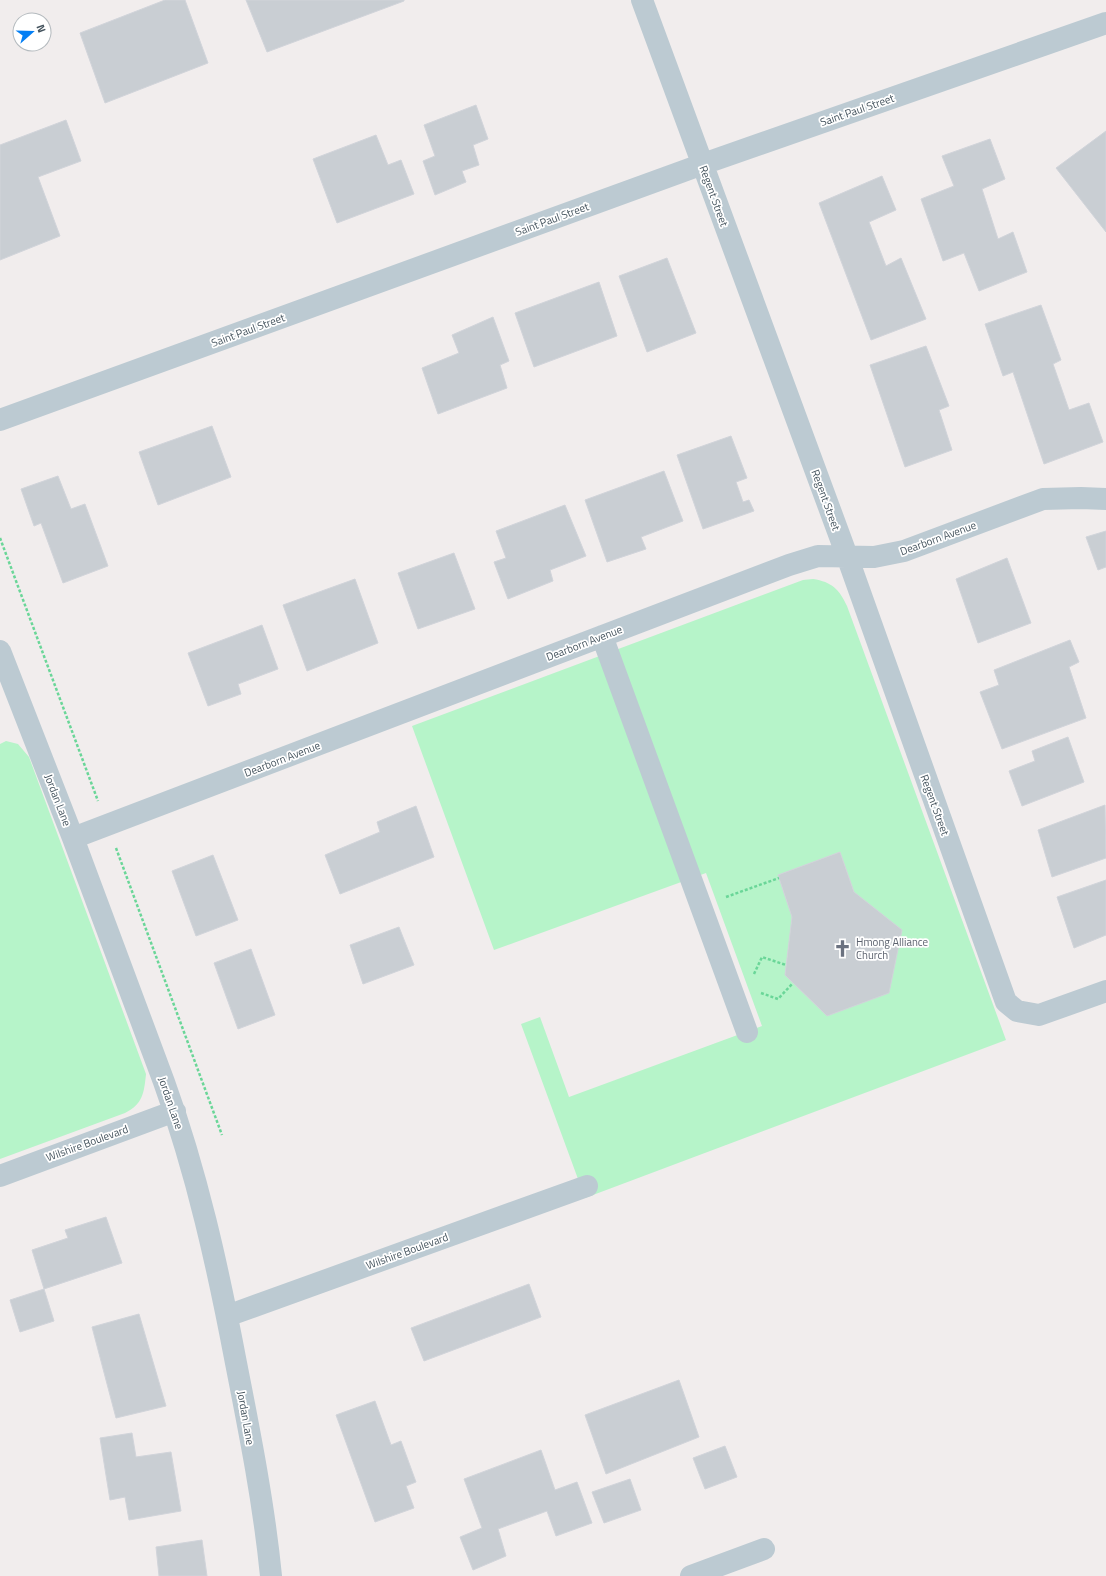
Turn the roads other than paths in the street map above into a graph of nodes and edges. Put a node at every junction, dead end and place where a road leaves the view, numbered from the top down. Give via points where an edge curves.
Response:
1 (642, 0) edge
2 (1106, 23) edge
3 (703, 164) junction
4 (0, 420) edge
5 (1106, 499) edge
6 (847, 556) junction
7 (602, 636) junction
8 (0, 650) edge
9 (73, 838) junction
10 (1106, 991) edge
11 (747, 1032) dead end
12 (175, 1111) junction
13 (0, 1176) edge
14 (587, 1186) dead end
15 (227, 1316) junction
16 (764, 1550) dead end
17 (271, 1576) edge
18 (691, 1576) edge

1 - 3 street, Regent Street
2 - 3 street, Saint Paul Street
3 - 4 street, Saint Paul Street
3 - 6 street, Regent Street
5 - 6 street, Dearborn Avenue via 1043,499 904,551 874,557
6 - 7 street, Dearborn Avenue via 818,556 789,565
6 - 10 street, Regent Street via 1006,1002 1017,1011 1039,1015
7 - 9 street, Dearborn Avenue
7 - 11 street
8 - 9 street, Jordan Lane
9 - 12 street, Jordan Lane
12 - 13 street, Wilshire Boulevard
12 - 15 street, Jordan Lane via 211,1242
14 - 15 street, Wilshire Boulevard
15 - 17 street, Jordan Lane via 255,1467
16 - 18 street

